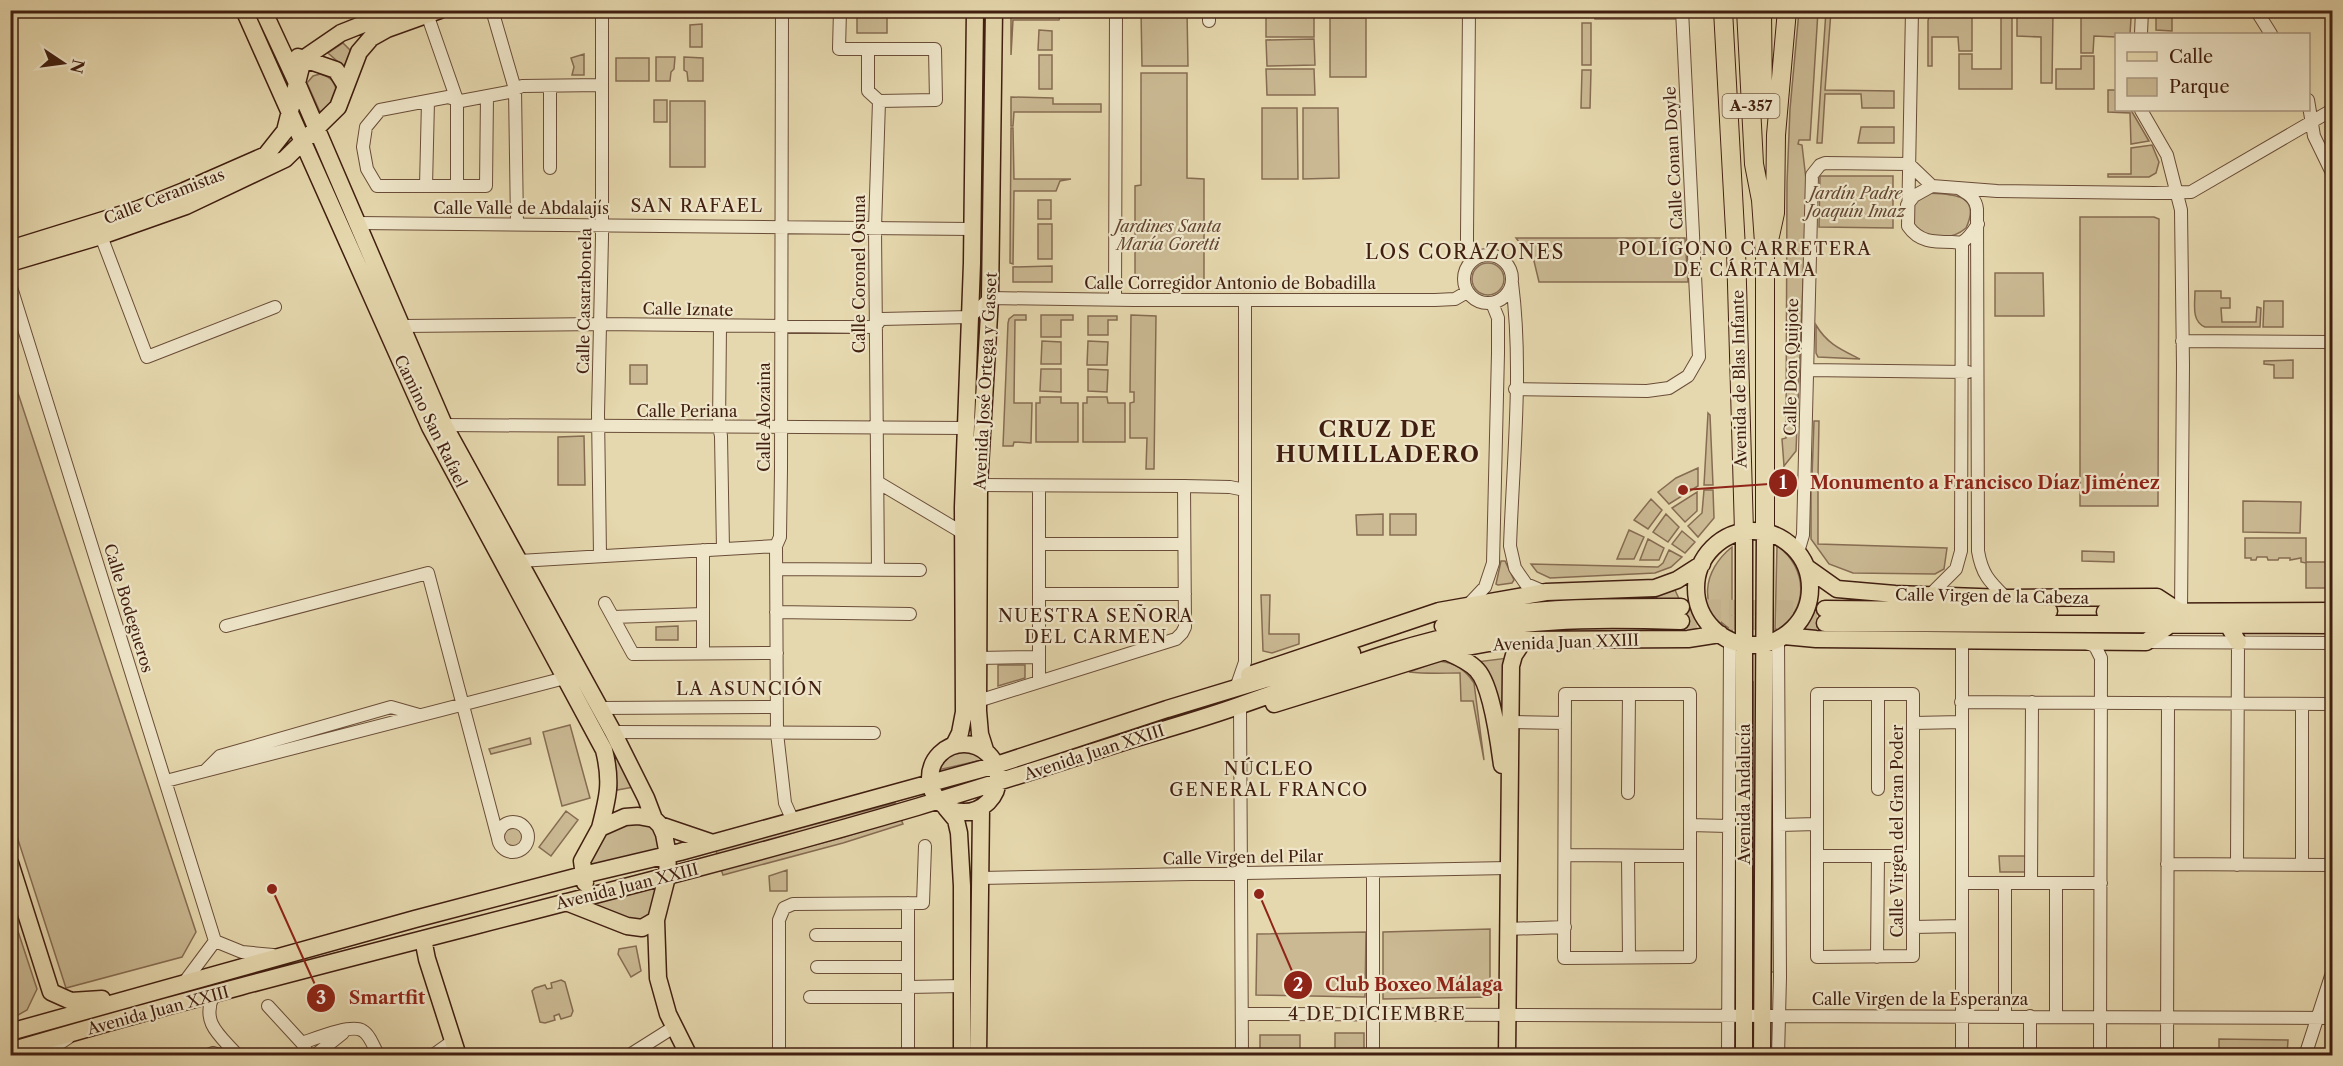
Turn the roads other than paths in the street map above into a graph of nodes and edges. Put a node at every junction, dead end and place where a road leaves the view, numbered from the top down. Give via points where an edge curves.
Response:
1 (244, 10) edge
2 (263, 10) edge
3 (399, 10) edge
4 (492, 10) edge
5 (602, 10) edge
6 (782, 10) edge
7 (840, 10) edge
8 (975, 10) edge
9 (994, 10) edge
10 (1116, 10) edge
11 (1468, 10) edge
12 (1682, 10) edge
13 (1723, 10) edge
14 (1746, 10) edge
15 (1762, 10) edge
16 (1787, 10) edge
17 (1912, 10) edge
18 (2142, 10) edge
19 (2256, 10) edge
20 (434, 13) edge
21 (2141, 33) edge
22 (2270, 33) edge
23 (279, 46) junction
24 (868, 49) junction
25 (303, 59) junction
26 (297, 83) junction
27 (602, 85) junction
28 (346, 86) junction
29 (550, 86) junction
30 (515, 89) junction
31 (487, 96) junction
32 (457, 100) junction
33 (428, 101) junction
34 (879, 101) junction
35 (2310, 109) edge
36 (2332, 110) edge
37 (289, 111) junction
38 (2142, 111) edge
39 (2313, 122) junction
40 (316, 128) junction
41 (303, 141) junction
42 (1909, 164) junction
43 (550, 168) dead end
44 (2332, 173) edge
45 (426, 186) junction
46 (457, 186) junction
47 (1932, 186) junction
48 (1956, 188) junction
49 (1997, 190) junction
50 (2177, 193) junction
51 (1761, 200) junction
52 (1908, 205) junction
53 (1977, 209) junction
54 (358, 223) junction
55 (517, 224) junction
56 (1978, 224) junction
57 (602, 225) junction
58 (781, 227) junction
59 (875, 228) junction
60 (972, 229) junction
61 (101, 236) junction
62 (1962, 242) junction
63 (10, 249) edge
64 (1766, 257) junction
65 (1473, 260) junction
66 (10, 263) edge
67 (1512, 283) junction
68 (10, 284) edge
69 (1467, 292) junction
70 (990, 298) junction
71 (1115, 300) junction
72 (1245, 300) junction
73 (1492, 303) junction
74 (275, 307) dead end
75 (970, 317) junction
76 (601, 324) junction
77 (402, 326) junction
78 (720, 326) junction
79 (780, 327) junction
80 (875, 327) junction
81 (2182, 341) junction
82 (2332, 342) edge
83 (1807, 370) junction
84 (1978, 371) junction
85 (1962, 372) junction
86 (1515, 389) junction
87 (444, 425) junction
88 (598, 426) junction
89 (719, 427) junction
90 (780, 428) junction
91 (878, 428) junction
92 (966, 428) junction
93 (879, 483) junction
94 (979, 485) junction
95 (1039, 486) junction
96 (1184, 486) junction
97 (1245, 490) junction
98 (1494, 514) junction
99 (1510, 524) junction
100 (1743, 532) junction
101 (1765, 532) junction
102 (963, 533) junction
103 (1039, 544) junction
104 (1184, 544) junction
105 (776, 546) junction
106 (723, 549) junction
107 (703, 550) junction
108 (600, 555) junction
109 (1802, 560) junction
110 (519, 561) junction
111 (1702, 564) junction
112 (777, 569) junction
113 (879, 570) junction
114 (920, 570) dead end
115 (512, 579) junction
116 (1546, 592) junction
117 (1039, 594) junction
118 (1185, 594) junction
119 (1929, 596) junction
120 (2006, 598) junction
121 (605, 603) dead end
122 (1468, 605) junction
123 (2332, 611) edge
124 (777, 612) junction
125 (703, 614) junction
126 (910, 614) dead end
127 (1825, 616) tunnel mouth
128 (613, 617) junction
129 (2176, 619) junction
130 (2228, 625) junction
131 (2332, 625) edge
132 (226, 626) dead end
133 (1524, 640) junction
134 (1731, 640) junction
135 (1775, 640) junction
136 (1962, 640) junction
137 (2080, 640) junction
138 (2146, 642) junction
139 (2238, 642) junction
140 (2332, 643) edge
141 (1445, 651) junction
142 (703, 653) junction
143 (777, 653) junction
144 (1038, 657) junction
145 (978, 658) junction
146 (565, 678) junction
147 (1039, 680) junction
148 (1236, 688) junction
149 (1629, 694) junction
150 (1878, 694) junction
151 (978, 701) junction
152 (1962, 702) junction
153 (2032, 702) junction
154 (2101, 703) junction
155 (2168, 703) junction
156 (2238, 704) junction
157 (2302, 704) junction
158 (2332, 704) edge
159 (462, 705) junction
160 (1240, 706) junction
161 (776, 707) junction
162 (599, 708) junction
163 (1511, 722) junction
164 (1565, 723) junction
165 (1913, 723) junction
166 (1962, 723) junction
167 (613, 732) junction
168 (777, 732) junction
169 (874, 733) dead end
170 (954, 745) junction
171 (985, 750) junction
172 (996, 765) junction
173 (166, 781) junction
174 (930, 782) junction
175 (999, 782) junction
176 (1878, 789) dead end
177 (1628, 793) dead end
178 (942, 804) junction
179 (981, 809) junction
180 (1508, 811) junction
181 (492, 815) junction
182 (794, 820) junction
183 (657, 822) junction
184 (509, 823) junction
185 (1817, 824) junction
186 (1690, 825) junction
187 (1779, 825) junction
188 (1728, 826) junction
189 (600, 828) junction
190 (499, 842) junction
191 (710, 842) junction
192 (925, 846) dead end
193 (668, 855) junction
194 (1565, 855) junction
195 (1628, 856) junction
196 (1690, 856) junction
197 (1817, 856) junction
198 (1878, 856) junction
199 (1913, 856) junction
200 (10, 863) edge
201 (2168, 864) junction
202 (2237, 865) junction
203 (2302, 865) junction
204 (2332, 866) edge
205 (1508, 868) junction
206 (1373, 871) junction
207 (1241, 873) junction
208 (583, 875) junction
209 (667, 877) junction
210 (980, 878) junction
211 (2101, 883) junction
212 (1962, 884) junction
213 (2006, 884) junction
214 (2031, 884) junction
215 (2056, 884) junction
216 (589, 896) junction
217 (566, 902) junction
218 (908, 903) junction
219 (448, 910) junction
220 (656, 921) junction
221 (1962, 926) junction
222 (1564, 927) junction
223 (1913, 927) junction
224 (1507, 929) junction
225 (816, 935) dead end
226 (908, 935) junction
227 (423, 939) junction
228 (215, 941) junction
229 (286, 956) junction
230 (1629, 957) junction
231 (1877, 957) junction
232 (817, 966) dead end
233 (908, 967) junction
234 (2332, 973) edge
235 (183, 984) junction
236 (962, 986) junction
237 (51, 992) junction
238 (908, 992) junction
239 (138, 996) junction
240 (213, 996) junction
241 (810, 997) dead end
242 (268, 1006) dead end
243 (1242, 1014) junction
244 (1374, 1014) junction
245 (1736, 1015) junction
246 (1762, 1015) junction
247 (1779, 1015) junction
248 (1507, 1016) junction
249 (1962, 1016) junction
250 (2005, 1016) junction
251 (2030, 1016) junction
252 (2056, 1016) junction
253 (2100, 1017) junction
254 (2167, 1017) junction
255 (2318, 1018) junction
256 (2332, 1018) edge
257 (50, 1021) junction
258 (674, 1027) junction
259 (348, 1029) junction
260 (78, 1031) junction
261 (10, 1032) edge
262 (302, 1043) junction
263 (455, 1048) edge
264 (10, 1051) edge
265 (45, 1056) edge
266 (206, 1056) edge
267 (224, 1056) edge
268 (238, 1056) edge
269 (309, 1056) edge
270 (314, 1056) edge
271 (379, 1056) edge
272 (432, 1056) edge
273 (628, 1056) edge
274 (689, 1056) edge
275 (779, 1056) edge
276 (908, 1056) edge
277 (962, 1056) edge
278 (978, 1056) edge
279 (1242, 1056) edge
280 (1373, 1056) edge
281 (1507, 1056) edge
282 (1728, 1056) edge
283 (1744, 1056) edge
284 (1762, 1056) edge
285 (1778, 1056) edge
286 (1962, 1056) edge
287 (2030, 1056) edge
288 (2100, 1056) edge
289 (2167, 1056) edge
290 (2305, 1056) edge

1 - 37 main road, Camino San Rafael
2 - 23 main road, Camino San Rafael
3 - 25 main road via 341,33
4 - 30 street
5 - 27 street, Calle Casarabonela
6 - 58 street, Calle Alozaina
7 - 24 street via 839,49
8 - 60 main road, Avenida José Ortega y Gasset
9 - 70 main road, Avenida José Ortega y Gasset
10 - 71 street
11 - 65 street via 1467,246
12 - 86 street, Calle Conan Doyle via 1699,357 1688,376 1669,388
13 - 100 highway, Avenida de Blas Infante / A-357 via 1736,249
14 - 51 highway, Avenida de Blas Infante / A-357 via 1754,164
15 - 51 highway
16 - 64 highway via 1776,135 1775,213
17 - 42 street
18 - 21 street
19 - 22 street
20 - 28 main road, Calle Ceramistas via 371,38 359,52
20 - 32 street
23 - 25 main road
23 - 26 main road, Camino San Rafael
24 - 34 street, Calle Coronel Osuna via 868,91
24 - 34 street via 935,49 936,100
25 - 26 main road, Calle Ceramistas
25 - 28 main road via 336,70
26 - 37 main road, Calle Ceramistas
26 - 40 main road, Camino San Rafael
27 - 29 street
27 - 57 street, Calle Casarabonela
28 - 40 main road, Calle Ceramistas via 338,107
29 - 30 street
29 - 43 street
30 - 31 street
30 - 55 street
31 - 32 street
31 - 46 street via 486,186
32 - 33 street
32 - 46 street
33 - 45 street
33 - 45 street via 380,110 366,128 363,147 367,169 378,186
34 - 59 street, Calle Coronel Osuna
35 - 39 street
36 - 39 street
37 - 41 main road, Camino San Rafael
37 - 63 main road, Calle Ceramistas via 285,131 266,155 184,192
38 - 50 street via 2167,156
39 - 44 street via 2314,136
39 - 50 street via 2191,192
40 - 41 main road, Calle Ceramistas
40 - 54 main road, Camino San Rafael
41 - 61 main road, Calle Ceramistas via 285,159 186,206
41 - 115 main road, Camino San Rafael via 430,427
42 - 47 street
42 - 52 street
42 - 83 street, Calle Don Quijote via 1825,163 1812,175
45 - 46 street
47 - 48 street
47 - 52 street via 1914,196
48 - 49 street
48 - 53 street via 1971,195
49 - 50 street
49 - 53 street
50 - 81 street via 2181,210
51 - 64 highway, Avenida de Blas Infante / A-357
52 - 62 street via 1908,226 1914,236
53 - 56 street
54 - 55 street, Calle Valle de Abdalajís
54 - 77 main road, Camino San Rafael
55 - 57 street, Calle Valle de Abdalajís
56 - 62 street
56 - 84 street
57 - 58 street, Calle Valle de Abdalajís
57 - 76 street, Calle Casarabonela
58 - 59 street, Calle Valle de Abdalajís
58 - 79 street, Calle Alozaina
59 - 60 street, Calle Valle de Abdalajís
59 - 80 street, Calle Coronel Osuna
60 - 75 main road, Avenida José Ortega y Gasset
61 - 66 main road, Calle Ceramistas
61 - 74 street via 147,357
62 - 85 street
64 - 101 highway, Avenida de Blas Infante / A-357
65 - 67 street via 1487,255 1501,259 1510,269
65 - 69 street via 1464,279
67 - 73 street via 1505,296
67 - 86 street via 1516,317
68 - 173 street, Calle Bodegueros
69 - 72 street, Calle Corregidor Antonio de Bobadilla via 1455,299
69 - 73 street via 1478,302
70 - 71 street, Calle Corregidor Antonio de Bobadilla
70 - 75 street
70 - 94 main road, Avenida José Ortega y Gasset
71 - 72 street, Calle Corregidor Antonio de Bobadilla
72 - 97 street
73 - 98 street via 1498,318
75 - 80 street, Calle Iznate via 881,318
75 - 92 main road, Avenida José Ortega y Gasset
76 - 77 street, Calle Iznate
76 - 78 street, Calle Iznate
76 - 88 street, Calle Casarabonela
77 - 87 main road, Camino San Rafael
78 - 79 street, Calle Iznate
78 - 89 street
79 - 80 street, Calle Iznate
79 - 90 street, Calle Alozaina
80 - 91 street, Calle Coronel Osuna
81 - 82 street
81 - 129 street
83 - 85 street
83 - 109 street, Calle Don Quijote
84 - 85 street
84 - 120 street via 1978,551 1981,569
85 - 119 street via 1961,551 1953,573
86 - 99 street
87 - 88 street, Calle Periana
87 - 110 main road, Camino San Rafael
88 - 89 street, Calle Periana
88 - 108 street, Calle Casarabonela
89 - 90 street, Calle Periana
89 - 106 street
90 - 91 street, Calle Periana
90 - 105 street, Calle Alozaina via 780,537
91 - 92 street, Calle Periana
91 - 93 street, Calle Coronel Osuna
92 - 102 main road, Avenida José Ortega y Gasset
93 - 102 street
93 - 113 street, Calle Coronel Osuna
94 - 95 street
94 - 145 main road, Avenida José Ortega y Gasset
95 - 96 street
95 - 103 street
96 - 97 street
96 - 104 street
97 - 148 street via 1245,662
98 - 99 street via 1501,523
98 - 122 street via 1489,579
99 - 116 street via 1515,568 1526,584
100 - 101 main road
100 - 111 main road, Avenida Juan XXIII via 1723,540
100 - 134 main road, Avenida Andalucía
101 - 109 main road, Calle Virgen de la Cabeza via 1785,540
101 - 135 main road, Avenida Andalucía
102 - 170 main road, Avenida José Ortega y Gasset via 964,712
103 - 104 street
103 - 117 street
104 - 118 street
105 - 106 street
105 - 112 street, Calle Alozaina
106 - 107 street
107 - 108 street
107 - 125 street
108 - 110 street
109 - 119 main road, Calle Virgen de la Cabeza via 1837,589
109 - 135 main road via 1810,586 1806,609 1797,625
110 - 115 street via 513,568
110 - 162 main road, Camino San Rafael
111 - 116 main road, Avenida Juan XXIII via 1655,588
111 - 134 main road via 1697,589 1699,604 1705,618
112 - 113 street
112 - 124 street, Calle Alozaina
113 - 114 street
115 - 146 main road, Camino San Rafael
116 - 122 main road, Avenida Juan XXIII
117 - 118 street
117 - 144 street
118 - 147 street via 1185,627 1176,639
119 - 120 main road, Calle Virgen de la Cabeza
120 - 129 main road, Calle Virgen de la Cabeza via 2157,597
121 - 128 street
122 - 148 main road, Avenida Juan XXIII via 1251,673
123 - 129 main road, Calle Virgen de la Cabeza
124 - 126 street
124 - 143 street, Calle Alozaina
125 - 128 street
125 - 142 street
127 - 129 main road, Calle Virgen de la Cabeza
128 - 142 street via 633,654
129 - 130 main road, Calle Virgen de la Cabeza
129 - 138 main road
130 - 131 main road, Calle Virgen de la Cabeza
130 - 139 main road
132 - 159 street via 428,573
133 - 134 main road, Avenida Juan XXIII
133 - 141 main road, Avenida Juan XXIII
133 - 163 main road via 1511,666
134 - 135 main road, Avenida Juan XXIII
134 - 188 street, Avenida Andalucía
134 - 245 main road, Avenida Andalucía
135 - 136 main road
135 - 187 street, Avenida Andalucía
135 - 246 main road, Avenida Andalucía
136 - 137 main road
136 - 152 street
137 - 138 main road
137 - 154 street via 2095,646 2101,658
138 - 139 street
139 - 140 street
139 - 156 street
141 - 160 main road, Avenida Juan XXIII via 1269,706
141 - 180 main road via 1471,663 1479,672 1496,724
142 - 143 street
143 - 161 street, Calle Alozaina
144 - 145 street
144 - 147 street
145 - 151 main road, Avenida José Ortega y Gasset
146 - 159 street
146 - 189 main road, Camino San Rafael via 604,750 610,772
147 - 151 street
148 - 160 main road
148 - 160 main road, Avenida Juan XXIII via 1483,617 1594,607 1681,614 1486,629 1418,644
148 - 172 main road, Avenida Juan XXIII
149 - 164 street via 1565,694
149 - 177 street
149 - 186 street via 1690,694
150 - 165 street, Calle Virgen del Gran Poder via 1913,694
150 - 176 street
150 - 185 street, Calle Virgen del Gran Poder via 1817,694
151 - 171 main road, Avenida José Ortega y Gasset
152 - 153 street
152 - 166 street
153 - 154 street
153 - 214 street
154 - 155 street
154 - 211 street
155 - 156 street
155 - 201 street
156 - 157 street
156 - 202 street
157 - 158 street
157 - 203 street
159 - 173 street via 420,716 391,707 220,756 203,772
159 - 181 street
160 - 175 main road, Avenida Juan XXIII
160 - 207 street
161 - 162 street
161 - 168 street, Calle Alozaina
162 - 167 main road, Camino San Rafael
163 - 164 street
163 - 180 main road
164 - 194 street
165 - 166 street
165 - 199 street, Calle Virgen del Gran Poder
166 - 212 street
167 - 168 street
167 - 183 main road, Camino San Rafael
168 - 169 street
168 - 182 street, Calle Alozaina via 785,803
170 - 171 main road via 970,744
170 - 174 main road via 940,753 932,766
171 - 172 main road
172 - 174 main road, Avenida Juan XXIII
172 - 175 main road
173 - 228 street, Calle Bodegueros
174 - 178 main road
174 - 182 main road, Avenida Juan XXIII
175 - 178 main road, Avenida Juan XXIII
175 - 179 main road via 996,793
178 - 179 main road via 963,813
178 - 209 main road, Avenida Juan XXIII
178 - 236 main road via 956,820 959,833
179 - 210 main road
180 - 205 main road
181 - 184 street
181 - 190 street
182 - 191 main road, Avenida Juan XXIII
183 - 189 main road via 625,817
183 - 191 main road
183 - 193 main road, Camino San Rafael
184 - 190 street via 501,829
184 - 190 street via 524,827 526,844 521,850 510,851
185 - 187 street
185 - 197 street, Calle Virgen del Gran Poder
186 - 188 street
186 - 196 street
187 - 247 street, Avenida Andalucía
188 - 245 street, Avenida Andalucía
189 - 208 main road, Camino San Rafael via 582,861
191 - 193 main road, Avenida Juan XXIII
192 - 218 street via 923,903
193 - 208 main road, Avenida Juan XXIII
193 - 209 main road, Camino San Rafael
194 - 195 street
194 - 222 street
195 - 196 street
195 - 230 street
196 - 230 street via 1690,957
197 - 198 street
197 - 231 street, Calle Virgen del Gran Poder via 1817,957
198 - 199 street
198 - 231 street
199 - 223 street, Calle Virgen del Gran Poder
200 - 237 main road
201 - 202 street
201 - 254 street
202 - 203 street
203 - 204 street
205 - 206 street, Calle Virgen del Pilar
205 - 224 main road
206 - 207 street, Calle Virgen del Pilar
206 - 244 street
207 - 210 street, Calle Virgen del Pilar
207 - 243 street
208 - 216 main road
208 - 219 main road, Avenida Juan XXIII
209 - 216 main road, Avenida Juan XXIII
209 - 220 main road, Camino San Rafael
210 - 278 main road
211 - 215 street
211 - 253 street
212 - 213 street
212 - 221 street
213 - 214 street
213 - 250 street
214 - 215 street
215 - 252 street
216 - 217 main road, Avenida Juan XXIII
217 - 220 main road via 627,926 642,928
217 - 227 main road, Avenida Juan XXIII
218 - 226 street
218 - 275 street via 793,904 784,908 779,920
219 - 227 main road
219 - 229 main road, Avenida Juan XXIII
220 - 258 main road via 658,978
221 - 223 street
221 - 249 street
222 - 224 street
222 - 230 street via 1564,958
223 - 231 street, Calle Virgen del Gran Poder via 1913,956
224 - 248 main road
225 - 226 street
226 - 233 street
227 - 240 main road, Avenida Juan XXIII
227 - 263 main road
228 - 229 street via 242,952
228 - 235 street
229 - 235 main road, Avenida Juan XXIII
232 - 233 street
233 - 238 street
234 - 255 street
235 - 239 main road, Avenida Juan XXIII
236 - 238 street
236 - 277 main road
237 - 239 main road via 71,1001
237 - 257 main road
238 - 241 street
238 - 276 street
239 - 257 main road, Avenida Juan XXIII
240 - 260 main road, Avenida Juan XXIII
240 - 268 street via 209,1022
242 - 262 street
243 - 244 street, Calle Virgen de la Esperanza
243 - 279 street
244 - 248 street, Calle Virgen de la Esperanza
244 - 280 street
245 - 246 street, Calle Virgen de la Esperanza
245 - 248 street, Calle Virgen de la Esperanza
245 - 282 street, Avenida Andalucía
245 - 283 main road, Avenida Andalucía
246 - 247 street, Calle Virgen de la Esperanza
246 - 284 main road, Avenida Andalucía
247 - 249 street, Calle Virgen de la Esperanza
247 - 285 street, Avenida Andalucía
248 - 281 main road
249 - 250 street, Calle Virgen de la Esperanza
249 - 286 street
250 - 251 street, Calle Virgen de la Esperanza
251 - 252 street, Calle Virgen de la Esperanza
251 - 287 street
252 - 253 street, Calle Virgen de la Esperanza
253 - 254 street, Calle Virgen de la Esperanza
253 - 288 street
254 - 255 street, Calle Virgen de la Esperanza
254 - 289 street
255 - 256 street, Calle Virgen de la Esperanza
255 - 290 street
257 - 260 main road via 66,1030
257 - 261 main road, Avenida Juan XXIII
258 - 273 street
258 - 274 main road
259 - 262 street
259 - 270 street
259 - 271 street via 365,1031
260 - 264 main road, Avenida Juan XXIII
260 - 265 street
262 - 269 street
263 - 272 street
266 - 267 street

